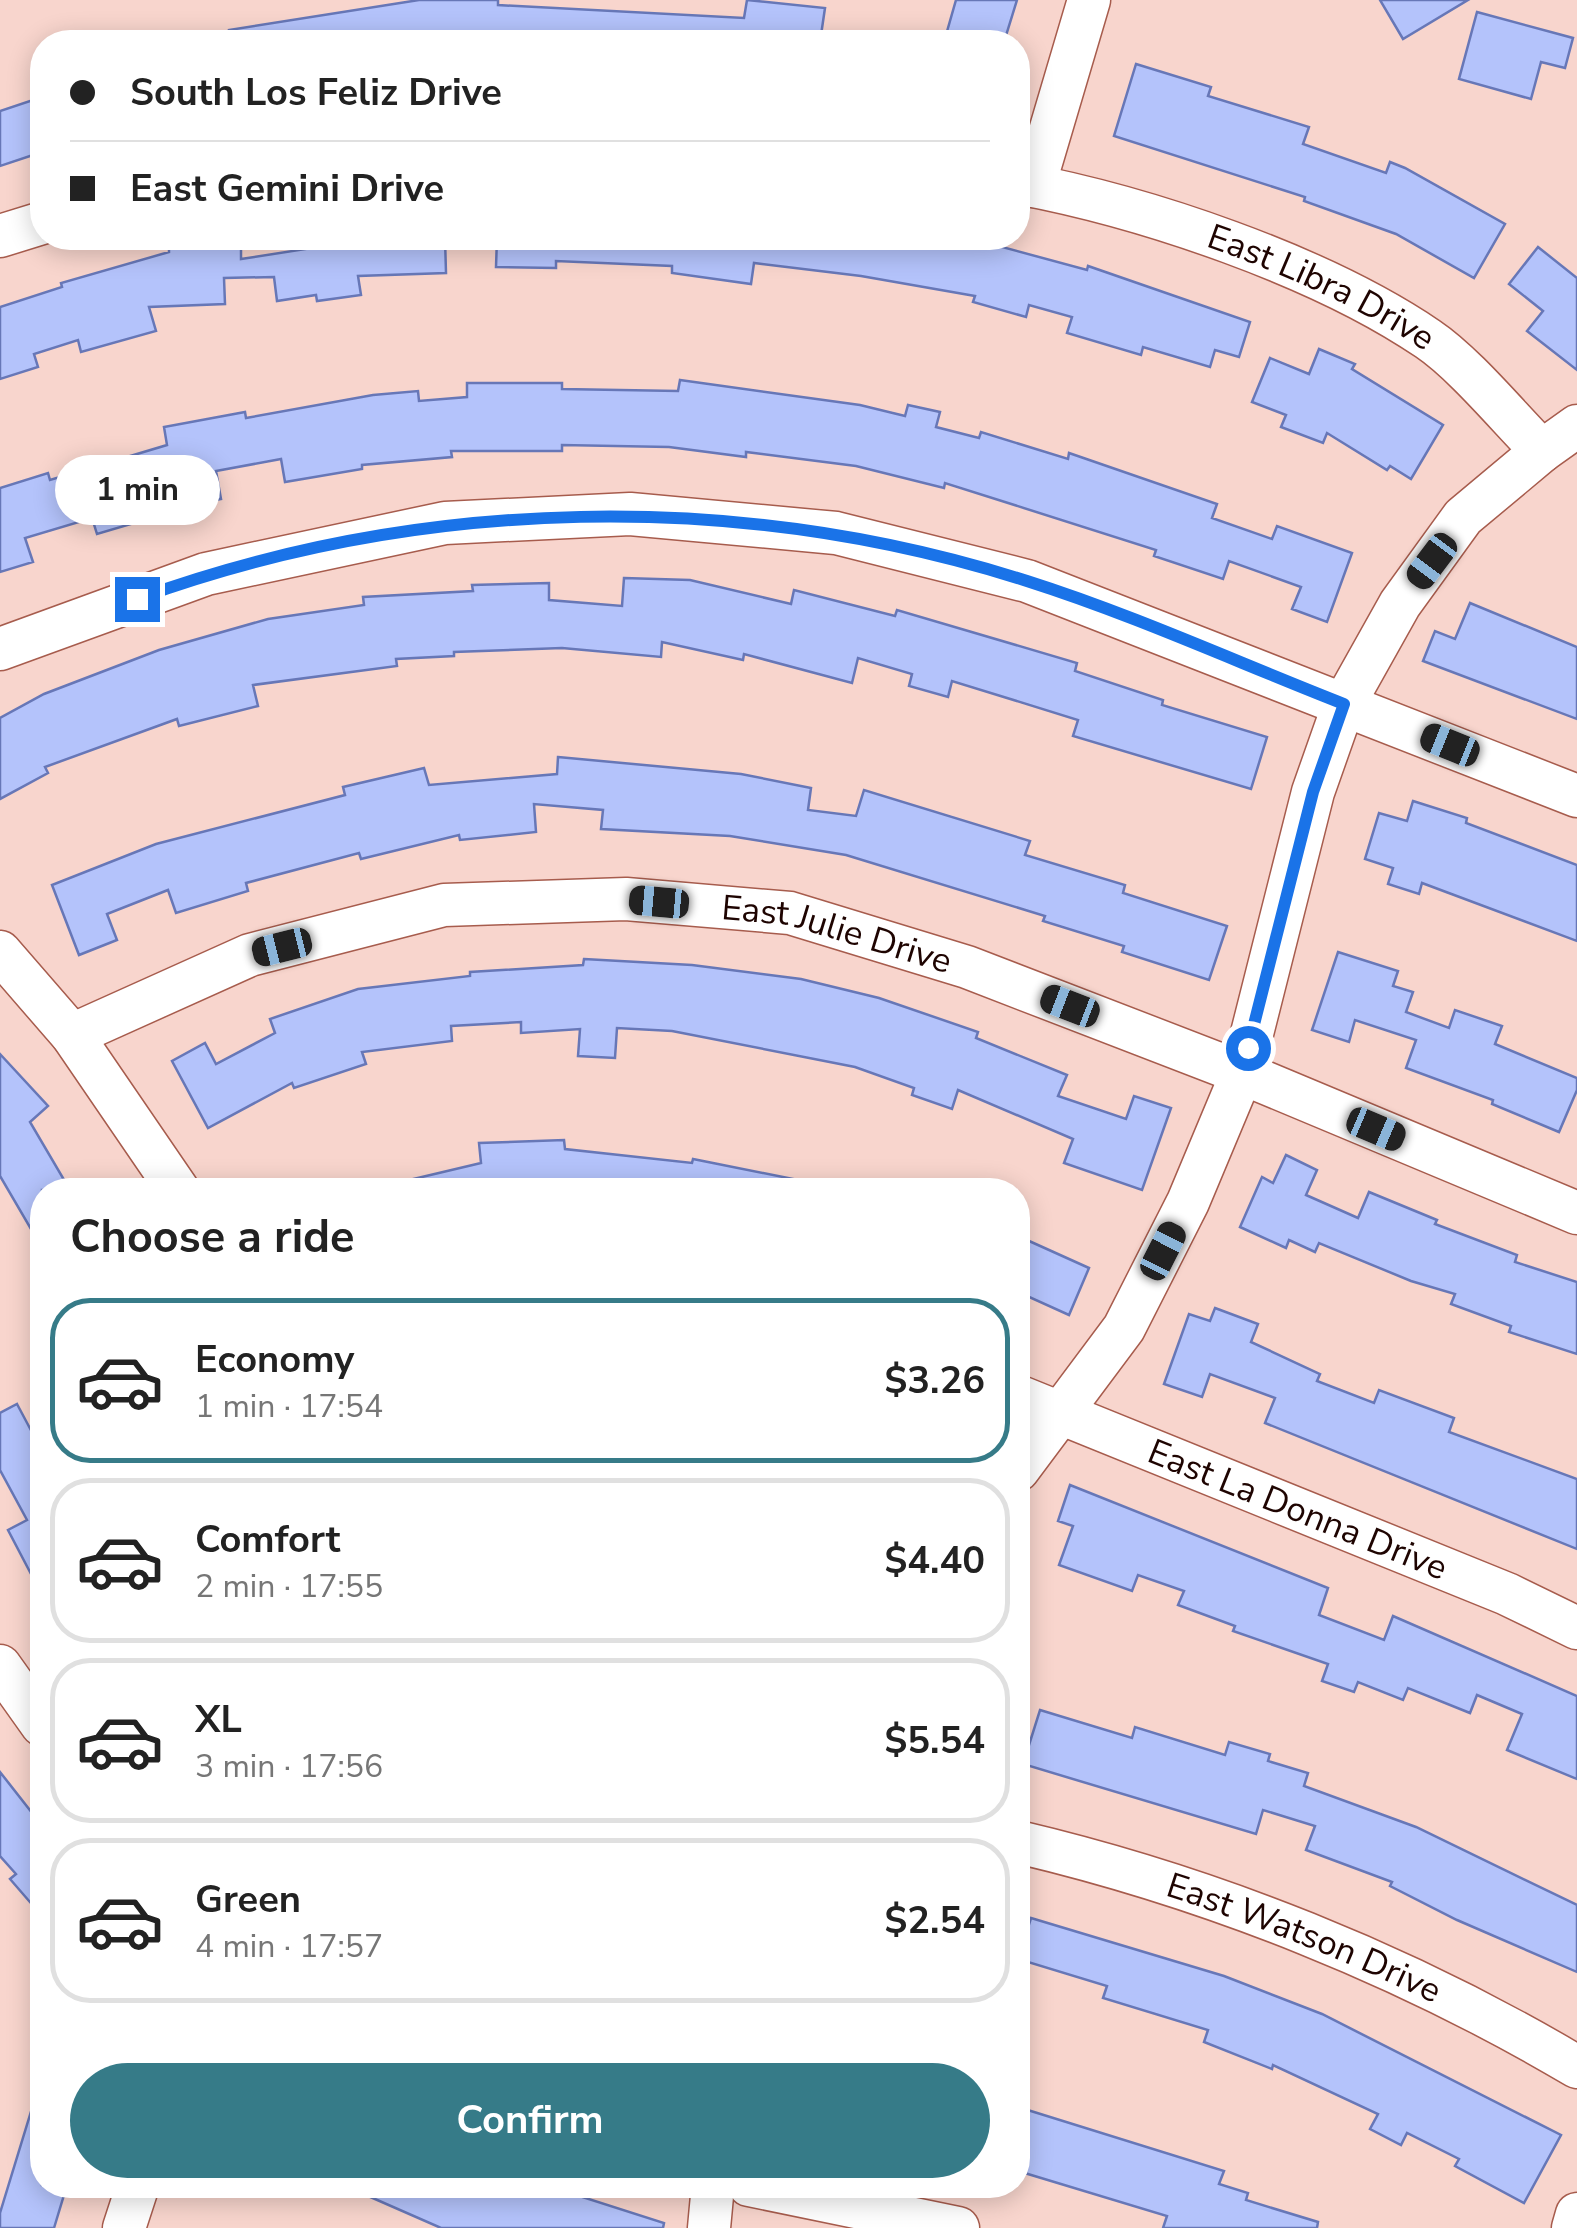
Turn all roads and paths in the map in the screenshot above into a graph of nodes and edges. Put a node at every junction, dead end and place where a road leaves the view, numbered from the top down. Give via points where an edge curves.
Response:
1 (1090, 0) edge
2 (1030, 173) edge
3 (1030, 186) edge
4 (30, 226) edge
5 (0, 236) edge
6 (1577, 426) edge
7 (1542, 450) junction
8 (0, 649) edge
9 (1344, 704) junction
10 (1577, 796) edge
11 (0, 952) edge
12 (72, 1035) junction
13 (1242, 1073) junction
14 (170, 1178) edge
15 (1577, 1213) edge
16 (1030, 1401) edge
17 (1061, 1414) junction
18 (1030, 1454) edge
19 (1577, 1628) edge
20 (0, 1666) edge
21 (30, 1708) edge
22 (1030, 1845) edge
23 (1577, 2067) edge
24 (134, 2198) edge
25 (712, 2198) edge
26 (812, 2198) edge
27 (1577, 2214) edge
28 (124, 2228) edge
29 (709, 2228) edge
30 (958, 2228) edge
31 (1573, 2228) edge

1 - 2 street
3 - 7 street, East Libra Drive via 1183,224 1316,280 1430,340
4 - 5 street
6 - 7 street
7 - 9 street via 1463,518 1400,604
8 - 9 street via 206,574 444,523 630,514 836,534 1027,580
9 - 10 street
9 - 13 street via 1313,792
11 - 12 street
12 - 13 street, East Julie Drive via 250,955 444,906 626,899 790,912 967,967
12 - 14 street
13 - 15 street, East Julie Drive
13 - 17 street via 1188,1202 1124,1328
16 - 17 street, East La Donna Drive
17 - 18 street
17 - 19 street, East La Donna Drive
20 - 21 street
22 - 23 street, East Watson Drive via 1173,1886 1334,1946 1488,2014
24 - 28 street
25 - 29 street
26 - 30 street
27 - 31 street

